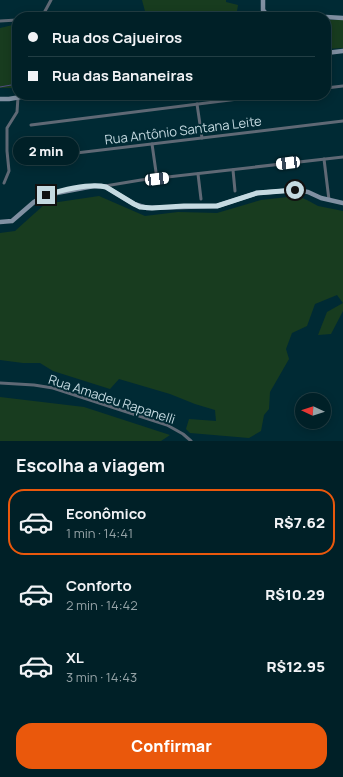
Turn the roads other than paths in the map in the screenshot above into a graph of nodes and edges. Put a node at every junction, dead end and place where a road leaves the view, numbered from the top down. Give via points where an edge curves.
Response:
1 (51, 0) edge
2 (263, 0) edge
3 (45, 12) edge
4 (265, 12) edge
5 (331, 17) edge
6 (343, 18) edge
7 (12, 20) edge
8 (0, 21) edge
9 (343, 51) edge
10 (331, 52) edge
11 (343, 86) edge
12 (331, 87) edge
13 (12, 98) edge
14 (0, 99) edge
15 (18, 100) edge
16 (229, 100) edge
17 (197, 104) junction
18 (343, 121) edge
19 (32, 125) dead end
20 (202, 138) junction
21 (152, 144) junction
22 (343, 157) edge
23 (324, 159) junction
24 (26, 160) dead end
25 (233, 170) junction
26 (198, 174) junction
27 (157, 179) junction
28 (4, 183) dead end
29 (102, 186) junction
30 (235, 191) dead end
31 (202, 198) dead end
32 (329, 200) junction
33 (343, 203) edge
34 (0, 222) edge
35 (0, 383) edge
36 (191, 441) edge

1 - 3 street
2 - 4 street
5 - 6 street
7 - 8 street
9 - 10 street
11 - 12 street
13 - 14 street
15 - 28 street via 17,112 7,128 9,171
16 - 17 street
17 - 19 street
17 - 20 street
18 - 20 street, Rua Antônio Santana Leite
20 - 21 street, Rua Antônio Santana Leite
21 - 24 street, Rua Antônio Santana Leite
21 - 27 street
22 - 23 street
23 - 25 street
23 - 32 street
25 - 26 street
25 - 30 street
26 - 27 street
26 - 31 street
27 - 29 street
29 - 32 street via 140,207 152,208 217,206 257,193 289,190 308,192
29 - 34 street via 89,186 46,195 12,221
32 - 33 street
35 - 36 street, Rua Amadeu Rapanelli via 53,388 167,425

